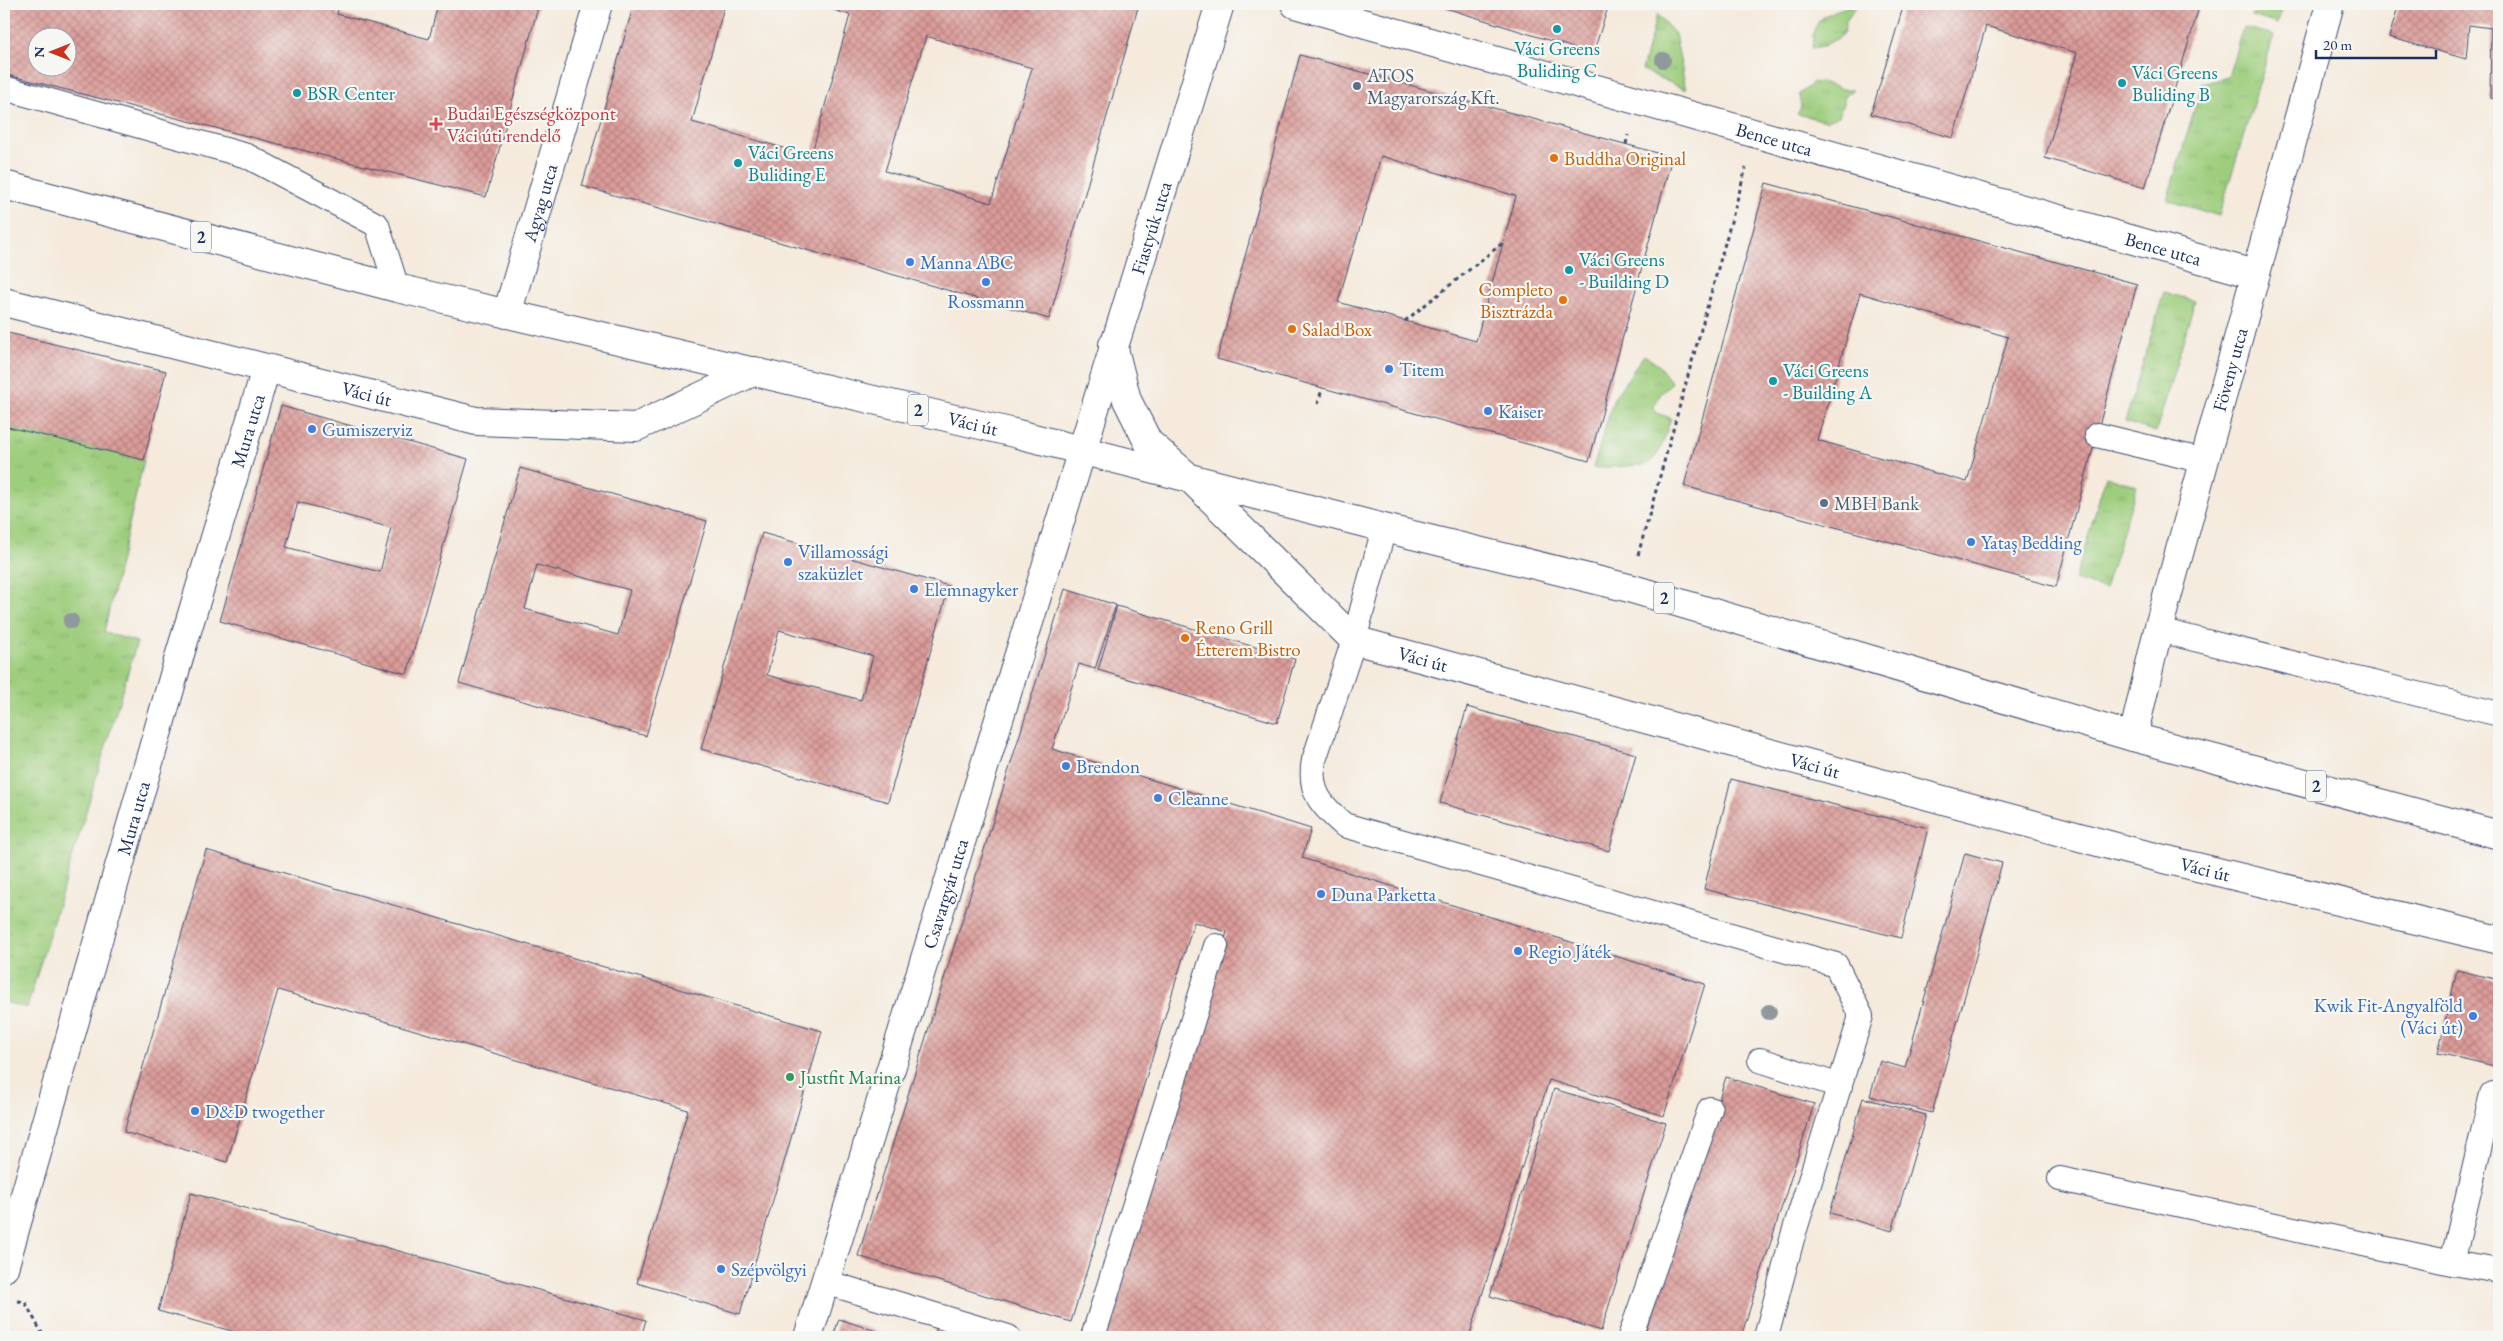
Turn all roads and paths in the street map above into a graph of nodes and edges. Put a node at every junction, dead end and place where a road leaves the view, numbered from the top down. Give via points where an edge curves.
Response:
1 (598, 4) edge
2 (1220, 4) edge
3 (1295, 4) edge
4 (2330, 4) edge
5 (4, 88) edge
6 (1756, 134) junction
7 (4, 185) edge
8 (1504, 242) dead end
9 (2254, 274) junction
10 (397, 288) junction
11 (4, 302) edge
12 (507, 314) junction
13 (1405, 321) dead end
14 (1113, 345) junction
15 (266, 369) junction
16 (755, 371) junction
17 (1322, 388) dead end
18 (1318, 404) dead end
19 (2097, 435) dead end
20 (1080, 450) junction
21 (2204, 460) junction
22 (1190, 478) junction
23 (1384, 528) junction
24 (1629, 588) junction
25 (2158, 630) junction
26 (1354, 640) junction
27 (2492, 706) edge
28 (2133, 737) junction
29 (2499, 835) edge
30 (2499, 940) edge
31 (1216, 946) dead end
32 (1760, 1060) dead end
33 (1840, 1086) junction
34 (2492, 1094) dead end
35 (1710, 1109) dead end
36 (2060, 1179) dead end
37 (2452, 1263) junction
38 (4, 1268) edge
39 (2499, 1271) edge
40 (825, 1282) junction
41 (11, 1300) dead end
42 (44, 1337) edge
43 (808, 1337) edge
44 (1008, 1337) edge
45 (1093, 1337) edge
46 (1630, 1337) edge
47 (1766, 1337) edge

1 - 12 street, Agyag utca
2 - 14 street, Fiastyúk utca
3 - 6 street, Bence utca
4 - 9 street, Föveny utca
5 - 10 lane via 247,156 377,225
6 - 9 street, Bence utca
6 - 24 path
7 - 10 street, Váci út / 2
8 - 13 path
9 - 21 street, Föveny utca
10 - 12 street, Váci út / 2
11 - 15 street, Váci út
12 - 16 street, Váci út / 2
14 - 20 street, Fiastyúk utca
14 - 22 street via 1127,400 1148,442
15 - 16 street, Váci út via 476,421 636,428
15 - 38 street, Mura utca via 175,672
16 - 20 street, Váci út / 2
17 - 18 path
19 - 21 lane
20 - 22 street, Váci út / 2
20 - 40 street, Csavargyár utca
21 - 25 street, Föveny utca
22 - 23 street, Váci út / 2
22 - 26 street, Váci út
23 - 24 street, Váci út / 2
23 - 26 lane
24 - 28 street, Váci út / 2
25 - 27 lane
25 - 28 street, Föveny utca
26 - 30 street, Váci út via 2131,851
26 - 33 lane via 1314,760 1311,777 1323,807 1344,825 1836,965 1861,1016
28 - 29 street, Váci út / 2
31 - 45 lane
32 - 33 lane
33 - 47 lane via 1792,1238
34 - 37 lane
35 - 46 lane
36 - 37 lane
37 - 39 lane
40 - 43 street, Csavargyár utca
40 - 44 lane
41 - 42 path via 25,1302

